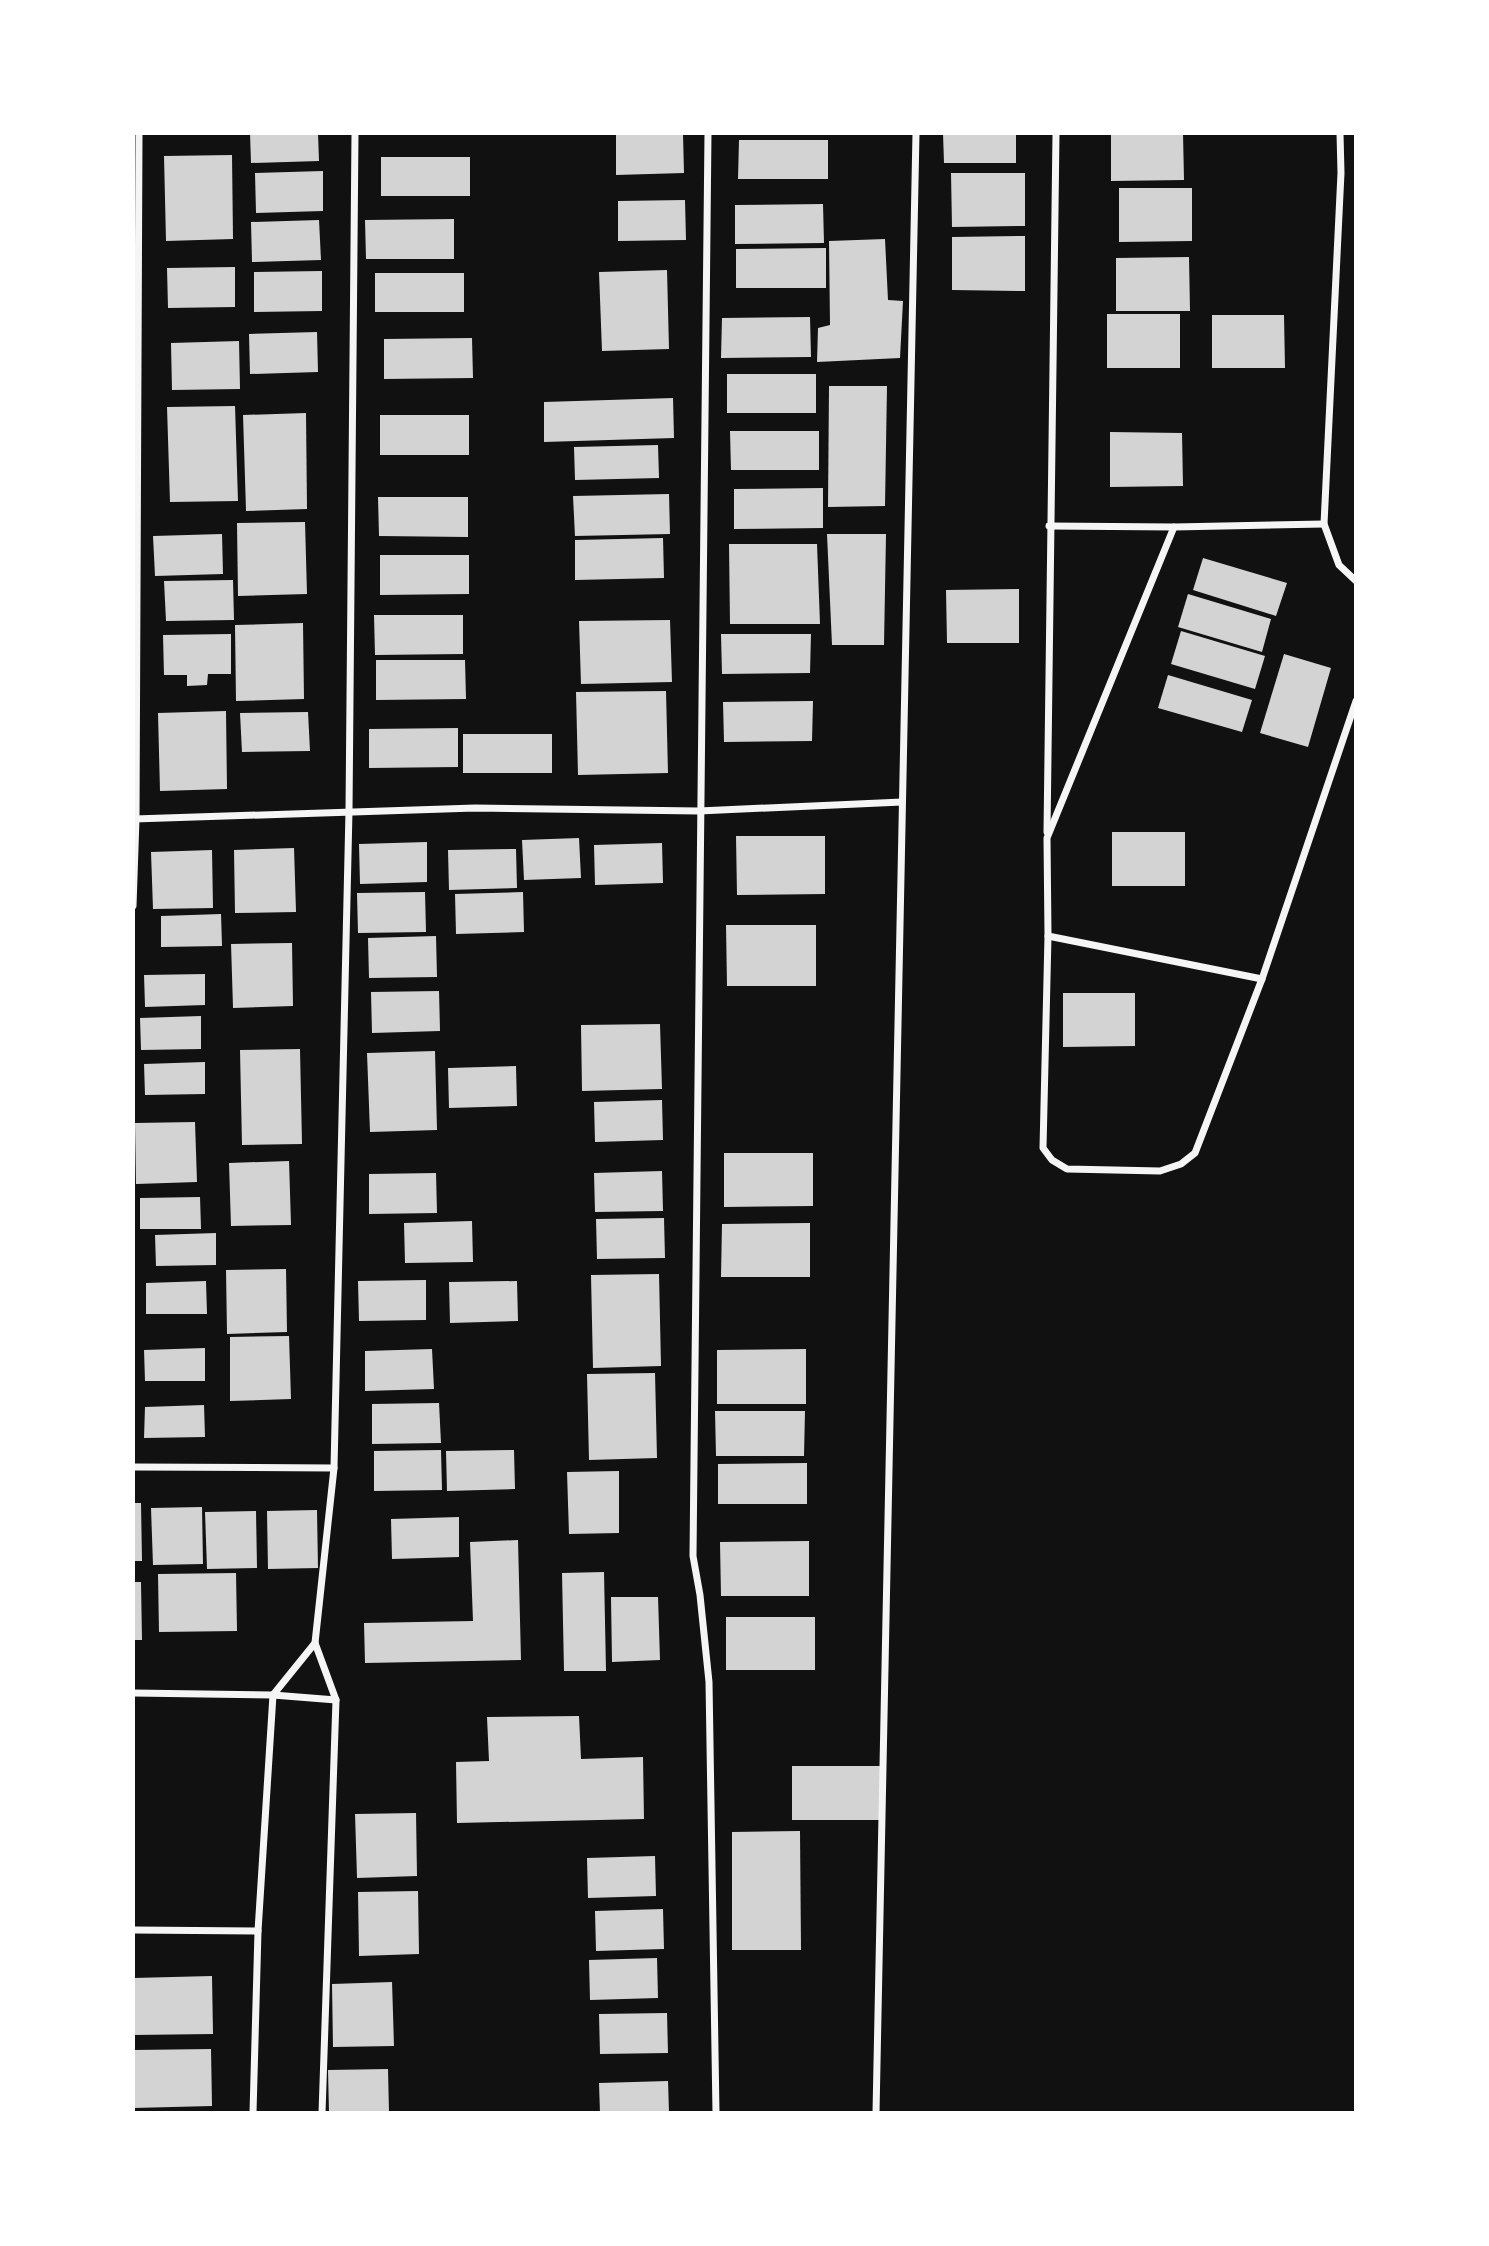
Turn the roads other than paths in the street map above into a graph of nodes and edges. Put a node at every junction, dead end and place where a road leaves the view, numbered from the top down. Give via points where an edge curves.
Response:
1 (139, 133) edge
2 (355, 133) edge
3 (708, 133) edge
4 (916, 133) edge
5 (1056, 133) edge
6 (1340, 133) edge
7 (1324, 524) junction
8 (1049, 526) junction
9 (1174, 527) junction
10 (1356, 581) edge
11 (1356, 701) edge
12 (902, 802) junction
13 (349, 811) junction
14 (699, 811) junction
15 (134, 819) edge
16 (1047, 838) junction
17 (133, 906) edge
18 (1048, 936) junction
19 (1262, 979) junction
20 (133, 1467) edge
21 (334, 1468) junction
22 (315, 1643) junction
23 (133, 1693) edge
24 (273, 1695) junction
25 (335, 1700) junction
26 (133, 1930) edge
27 (258, 1931) junction
28 (253, 2113) edge
29 (322, 2113) edge
30 (716, 2113) edge
31 (876, 2113) edge

1 - 15 street
2 - 13 street
3 - 14 street
4 - 12 street
5 - 8 street
6 - 7 street
7 - 9 street
7 - 10 street via 1339,565
8 - 9 street
8 - 16 street
9 - 16 street
11 - 19 street
12 - 14 street
12 - 31 street
13 - 14 street
13 - 15 street
13 - 21 street
14 - 30 street via 693,1556 709,1682
15 - 17 street
16 - 18 street
18 - 19 street
18 - 19 street via 1043,1148 1067,1169 1160,1171 1195,1153
20 - 21 street
21 - 22 street
22 - 24 street
22 - 25 street
23 - 24 street
24 - 25 street
24 - 27 street
25 - 29 street
26 - 27 street
27 - 28 street

